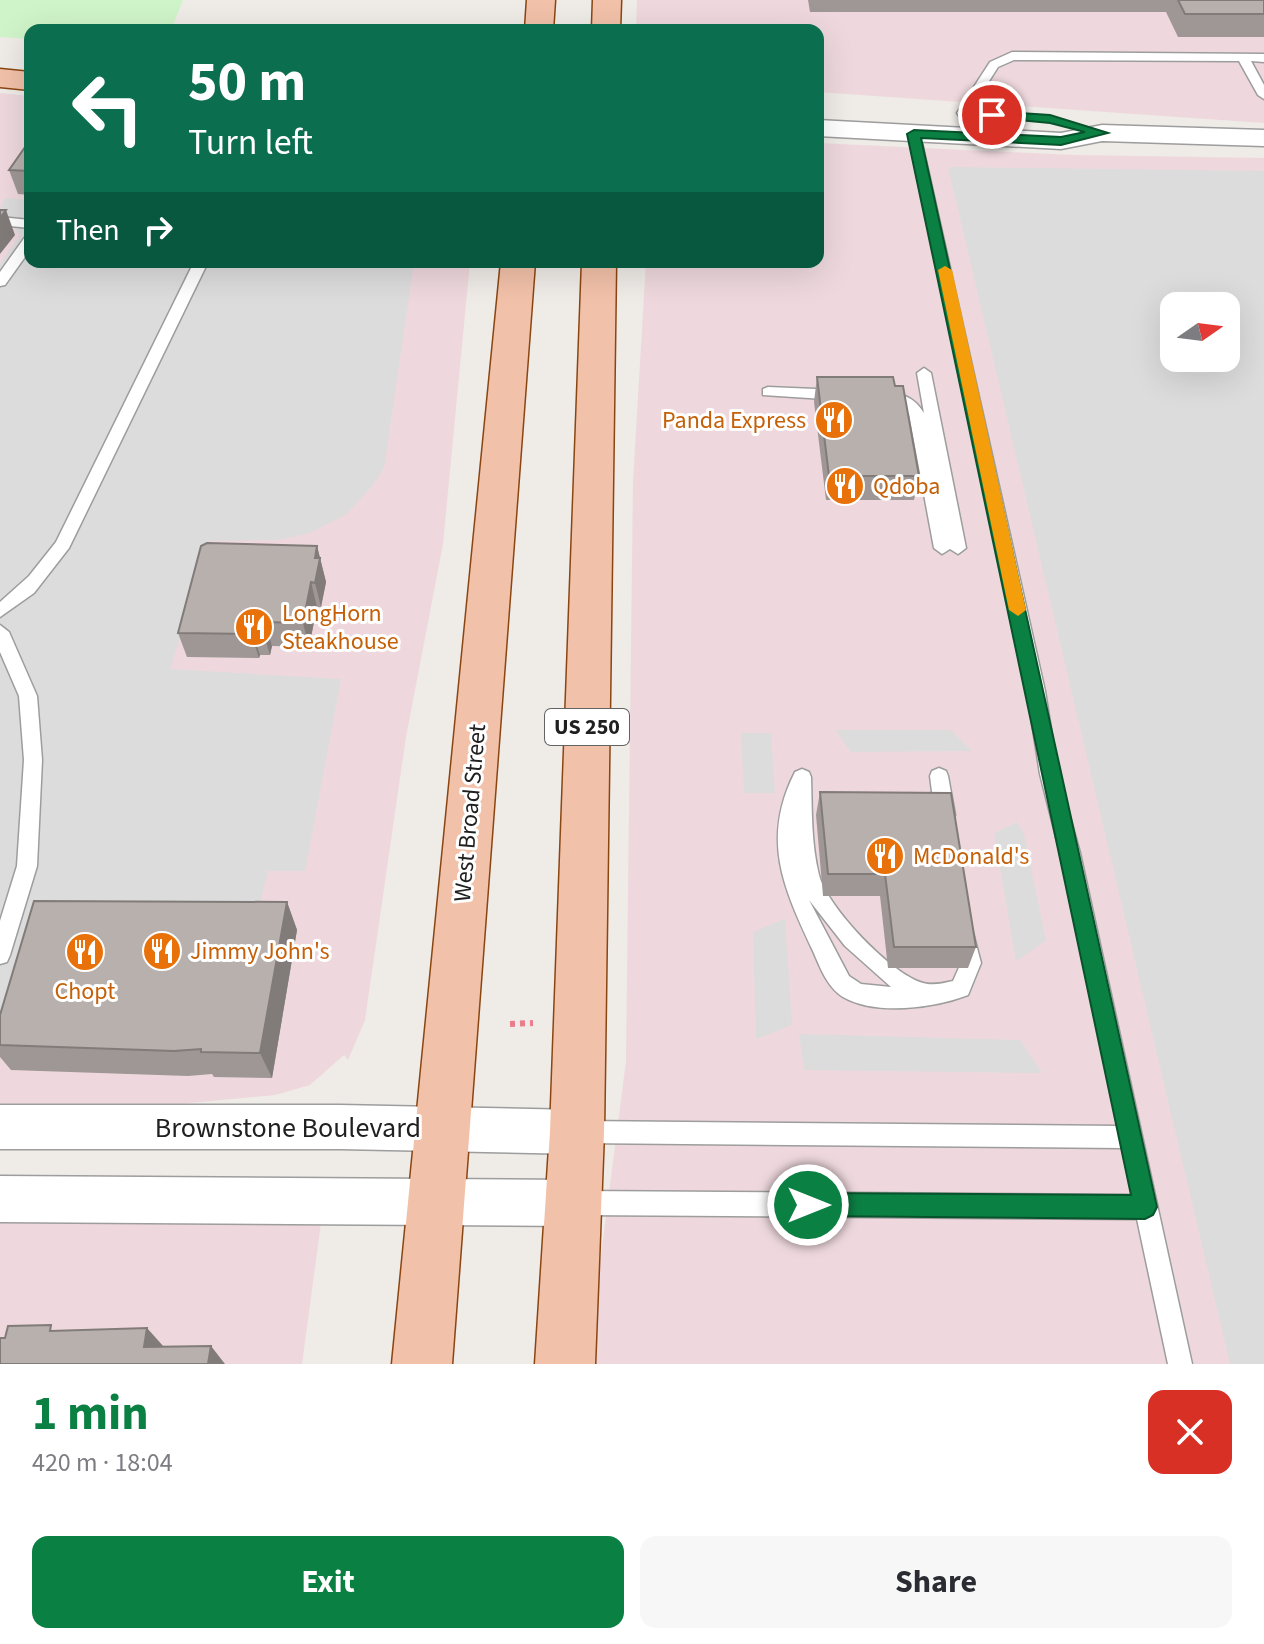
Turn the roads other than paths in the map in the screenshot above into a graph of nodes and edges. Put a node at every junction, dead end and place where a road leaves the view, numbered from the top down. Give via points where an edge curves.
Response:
1 (541, 0) edge
2 (607, 0) edge
3 (539, 24) edge
4 (606, 24) edge
5 (0, 51) edge
6 (24, 53) edge
7 (1242, 57) junction
8 (1264, 58) edge
9 (0, 78) edge
10 (24, 80) edge
11 (1264, 95) edge
12 (824, 105) edge
13 (963, 113) junction
14 (824, 128) edge
15 (1102, 133) junction
16 (914, 134) junction
17 (1264, 138) edge
18 (0, 221) edge
19 (24, 223) edge
20 (24, 248) edge
21 (198, 268) edge
22 (517, 268) edge
23 (599, 268) edge
24 (0, 282) edge
25 (924, 373) dead end
26 (768, 392) dead end
27 (0, 611) edge
28 (0, 632) edge
29 (939, 776) dead end
30 (949, 838) edge
31 (963, 917) edge
32 (0, 955) edge
33 (939, 995) junction
34 (0, 1127) edge
35 (443, 1130) junction
36 (577, 1132) junction
37 (1130, 1137) junction
38 (0, 1199) edge
39 (436, 1203) junction
40 (573, 1203) junction
41 (1145, 1207) junction
42 (422, 1364) edge
43 (565, 1364) edge
44 (1180, 1364) edge

1 - 3 main road
2 - 4 main road
5 - 6 main road
7 - 8 lane
7 - 11 lane
7 - 13 lane via 1012,56 994,65
9 - 10 main road
12 - 13 street
13 - 15 street via 1050,119
14 - 16 street
15 - 16 street via 1061,141
15 - 17 street
16 - 37 lane
18 - 19 lane
20 - 24 lane
21 - 27 lane via 63,544 45,573
22 - 35 main road, West Broad Street
23 - 36 main road, US 250
25 - 26 lane via 950,548 911,403 899,397
28 - 32 lane via 28,696 33,777 27,866
29 - 30 lane
31 - 33 lane via 971,963 961,988
33 - 33 lane via 871,997 849,990 833,970 793,892 786,851 788,814 802,777 809,880 840,928 875,962 913,989
34 - 35 street, Brownstone Boulevard
35 - 36 street, Brownstone Boulevard
35 - 39 main road, West Broad Street
36 - 37 lane
36 - 40 main road, US 250
37 - 41 lane
38 - 39 street
39 - 40 street
39 - 42 main road, West Broad Street
40 - 41 lane
40 - 43 main road, US 250
41 - 44 lane

